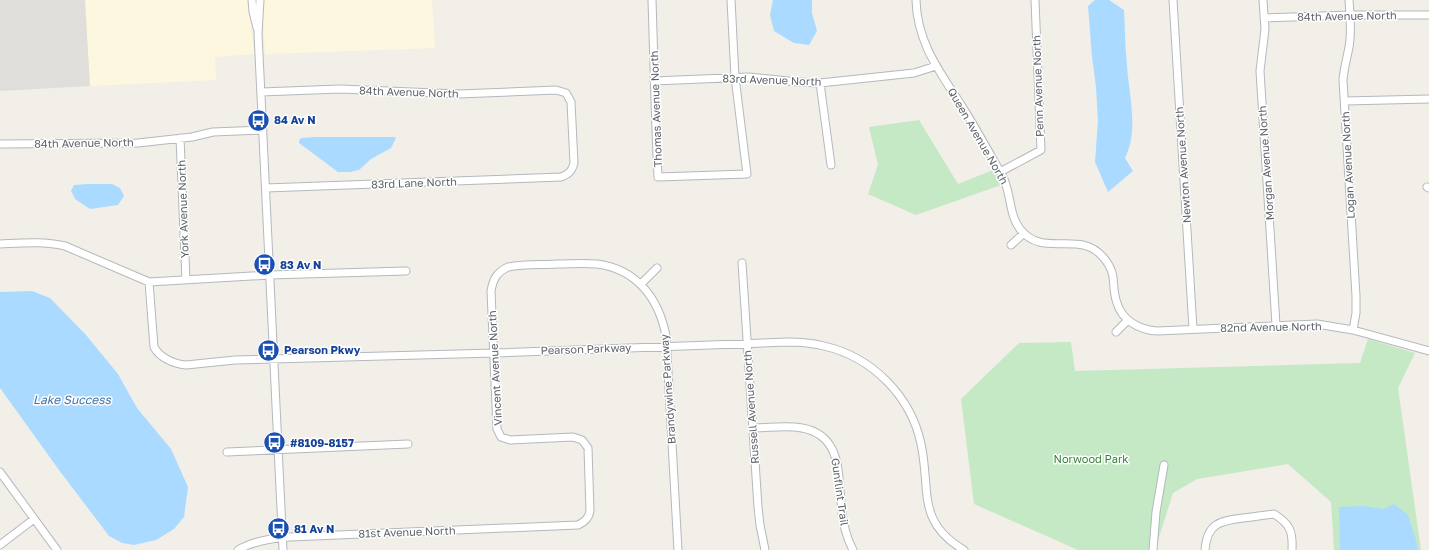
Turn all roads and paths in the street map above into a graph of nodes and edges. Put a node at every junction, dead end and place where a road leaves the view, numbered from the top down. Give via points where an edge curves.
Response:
1 (252, 0) edge
2 (260, 0) edge
3 (652, 0) edge
4 (731, 0) edge
5 (916, 0) edge
6 (1035, 0) edge
7 (1173, 0) edge
8 (1263, 0) edge
9 (1349, 0) edge
10 (1429, 14) edge
11 (1350, 15) junction
12 (1264, 18) junction
13 (258, 34) junction
14 (936, 66) junction
15 (734, 77) junction
16 (654, 81) junction
17 (820, 83) junction
18 (262, 92) junction
19 (1429, 99) edge
20 (1345, 102) junction
21 (263, 130) junction
22 (180, 138) junction
23 (0, 144) edge
24 (831, 165) dead end
25 (1000, 172) junction
26 (561, 177) joint
27 (266, 188) junction
28 (1024, 233) junction
29 (0, 244) edge
30 (1011, 245) dead end
31 (742, 263) dead end
32 (657, 268) dead end
33 (406, 271) dead end
34 (270, 275) junction
35 (186, 280) junction
36 (149, 282) junction
37 (641, 284) junction
38 (491, 291) joint
39 (1128, 320) junction
40 (1276, 325) junction
41 (1193, 329) junction
42 (1157, 330) joint
43 (1353, 330) junction
44 (1116, 332) dead end
45 (747, 344) junction
46 (666, 346) junction
47 (1429, 351) edge
48 (494, 353) junction
49 (274, 359) junction
50 (752, 428) junction
51 (408, 444) dead end
52 (278, 450) junction
53 (227, 452) dead end
54 (1164, 465) dead end
55 (0, 472) edge
56 (34, 519) junction
57 (578, 525) joint
58 (283, 537) junction
59 (0, 545) edge
60 (57, 550) edge
61 (238, 550) edge
62 (284, 550) edge
63 (678, 550) edge
64 (765, 550) edge
65 (853, 550) edge
66 (964, 550) edge
67 (1153, 550) edge
68 (1205, 550) edge
69 (1292, 550) edge

1 - 13 street
2 - 13 street
3 - 16 street, Thomas Avenue North
4 - 15 street
5 - 14 street, Queen Avenue North via 921,35
6 - 25 street, Penn Avenue North via 1041,150
7 - 41 street, Newton Avenue North
8 - 12 street, Morgan Avenue North
9 - 11 street, Logan Avenue North
10 - 11 street, 84th Avenue North
11 - 12 street, 84th Avenue North
11 - 20 street, Logan Avenue North via 1349,47 1344,69
12 - 40 street, Morgan Avenue North via 1260,71
13 - 18 street
14 - 17 street, 83rd Avenue North via 914,73
14 - 25 street, Queen Avenue North
15 - 16 street, 83rd Avenue North
15 - 16 street, Thomas Avenue North via 747,174 658,177
15 - 17 street, 83rd Avenue North
17 - 24 street
18 - 21 street
18 - 26 street, 84th Avenue North via 340,89 459,94 556,90 566,93 571,102 574,163 570,172
19 - 20 street
20 - 43 street, Logan Avenue North via 1356,296
21 - 22 street, 84th Avenue North via 213,132
21 - 27 street
22 - 23 street, 84th Avenue North via 108,144
22 - 35 street, York Avenue North
25 - 28 street, Queen Avenue North via 1007,185 1015,222
26 - 27 street, 83rd Lane North
27 - 34 street
28 - 30 street
28 - 39 street, Queen Avenue North via 1043,244 1072,243 1092,248 1100,254 1112,272 1116,303
29 - 36 street via 41,242 59,245
31 - 45 street, Russell Avenue North
32 - 37 street
33 - 34 street
34 - 35 street
34 - 49 street
35 - 36 street
36 - 49 street, Pearson Parkway via 156,352 178,364 186,365
37 - 38 street, Brandywine Parkway via 623,272 598,264 514,266 497,273
37 - 46 street, Brandywine Parkway via 659,310 664,323
38 - 48 street, Vincent Avenue North
39 - 42 street, Queen Avenue North via 1141,328
39 - 44 street
40 - 41 street, 82nd Avenue North
40 - 43 street, 82nd Avenue North via 1317,324
41 - 42 street, 82nd Avenue North
43 - 47 street, 82nd Avenue North
45 - 46 street, Pearson Parkway
45 - 50 street, Russell Avenue North
45 - 66 street, Pearson Parkway via 800,342 824,346 858,359 887,380 902,400 916,426 924,461 928,509 933,521 949,541
46 - 48 street, Pearson Parkway
46 - 63 street, Brandywine Parkway
48 - 49 street, Pearson Parkway
48 - 57 street, Vincent Avenue North via 498,429 501,437 510,440 573,437 582,440 588,448 590,511 588,519
49 - 52 street
50 - 64 street, Russell Avenue North via 758,507
50 - 65 street, Gunflint Trail via 802,428 812,431 827,442 836,458 842,516
51 - 52 street
52 - 53 street
52 - 58 street
54 - 67 street
55 - 56 street
56 - 59 street
56 - 60 street
57 - 58 street, 81st Avenue North
58 - 61 street, 81st Avenue North via 255,542
58 - 62 street
68 - 69 street via 1208,535 1218,523 1274,514 1289,528

